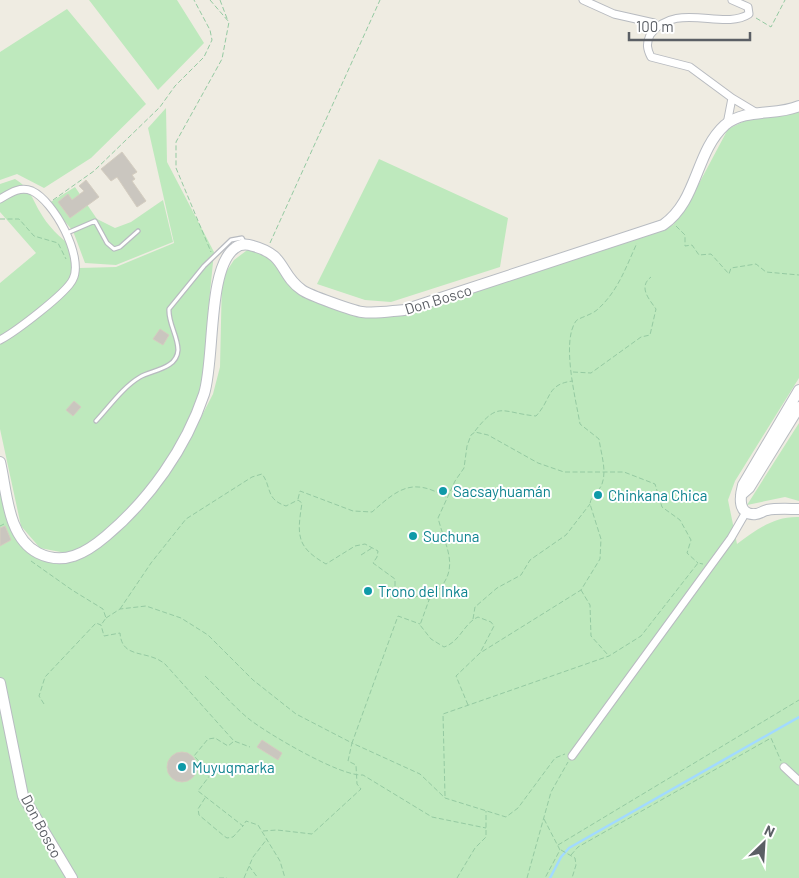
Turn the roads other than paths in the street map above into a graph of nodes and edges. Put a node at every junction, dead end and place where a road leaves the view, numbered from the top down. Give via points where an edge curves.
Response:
1 (583, 0) edge
2 (732, 0) edge
3 (713, 10) dead end
4 (660, 16) dead end
5 (654, 23) junction
6 (732, 98) junction
7 (799, 106) edge
8 (757, 114) junction
9 (726, 124) junction
10 (0, 199) edge
11 (138, 231) dead end
12 (66, 233) junction
13 (246, 244) junction
14 (0, 340) edge
15 (799, 390) edge
16 (799, 407) edge
17 (96, 421) dead end
18 (795, 423) edge
19 (0, 462) edge
20 (740, 496) junction
21 (799, 509) edge
22 (746, 512) junction
23 (0, 683) edge
24 (572, 756) road end
25 (784, 767) road end
26 (799, 781) edge
27 (72, 878) edge

1 - 5 street via 606,11
2 - 3 street via 748,7 749,14 738,18
4 - 5 street
5 - 6 street via 647,41 651,57 690,67
6 - 8 street
6 - 9 street
7 - 8 street
8 - 9 street
9 - 13 street, Don Bosco via 712,140 686,199 670,220 642,234 404,310 362,312 302,290 274,254
10 - 12 street via 18,189 32,191 46,204
11 - 12 lane via 120,248 114,249 95,221
12 - 14 street via 76,267 73,281 21,328
13 - 17 lane via 242,238 231,240 169,309 178,350 176,358 139,378
13 - 19 street via 234,248 218,276 209,370 196,414 174,456 122,522 76,557 44,556 30,549 12,522
15 - 20 street via 743,485
16 - 18 street
18 - 20 street
20 - 22 street via 741,507
21 - 22 street
22 - 24 street via 731,538
23 - 27 street, Don Bosco via 23,796
25 - 26 street

